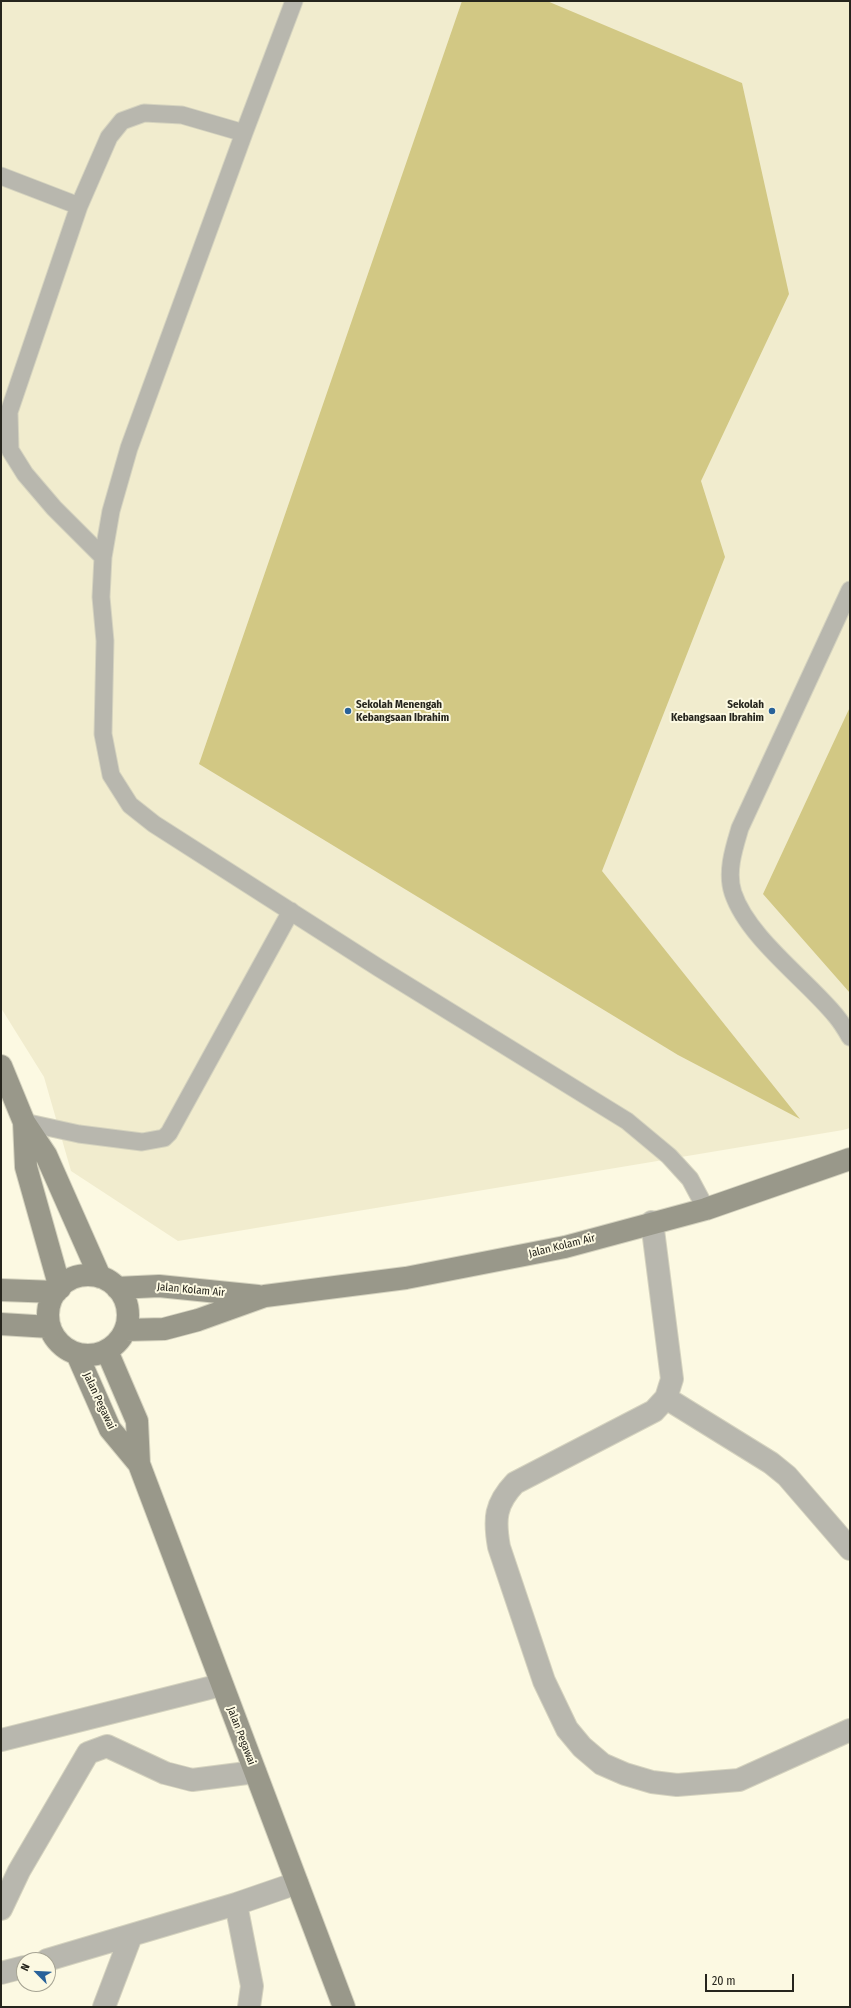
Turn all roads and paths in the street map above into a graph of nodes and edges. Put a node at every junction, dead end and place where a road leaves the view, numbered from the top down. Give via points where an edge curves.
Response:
1 (294, 1) edge
2 (244, 133) junction
3 (1, 176) edge
4 (79, 206) junction
5 (103, 557) junction
6 (850, 590) edge
7 (291, 911) junction
8 (850, 1036) edge
9 (1, 1066) edge
10 (24, 1122) junction
11 (850, 1159) edge
12 (706, 1209) junction
13 (652, 1222) junction
14 (108, 1282) junction
15 (1, 1290) edge
16 (58, 1290) junction
17 (265, 1296) junction
18 (1, 1324) edge
19 (50, 1327) junction
20 (125, 1330) junction
21 (107, 1351) junction
22 (77, 1354) junction
23 (666, 1398) junction
24 (139, 1464) junction
25 (850, 1549) edge
26 (222, 1685) junction
27 (850, 1730) edge
28 (1, 1740) edge
29 (255, 1772) junction
30 (297, 1882) junction
31 (236, 1904) junction
32 (1, 1909) edge
33 (131, 1936) junction
34 (56, 1957) edge
35 (16, 1968) edge
36 (1, 1973) edge
37 (104, 2007) edge
38 (249, 2007) edge
39 (344, 2007) edge

1 - 2 lane
2 - 4 lane via 182,116 144,113 122,121 108,137
2 - 5 lane via 130,448 111,511
3 - 4 lane
4 - 5 lane via 9,412 10,450 25,474 54,508
5 - 7 lane via 103,734 111,775 130,805 154,824
6 - 8 lane via 740,828 730,872 733,892 741,911 767,945 836,1016
7 - 10 lane via 164,1138 142,1142 80,1134
7 - 12 lane via 627,1121 669,1156 690,1179
9 - 10 main road
10 - 14 main road via 46,1154
10 - 16 main road via 26,1167
11 - 12 main road, Jalan Kolam Air
12 - 13 main road, Jalan Kolam Air
13 - 17 main road, Jalan Kolam Air via 565,1247 500,1261 406,1278
13 - 23 street via 672,1379
14 - 16 main road via 88,1275 76,1277
14 - 17 main road, Jalan Kolam Air
14 - 20 main road via 124,1297 128,1318
15 - 16 main road
16 - 19 main road via 49,1309
17 - 20 main road, Jalan Kolam Air via 198,1320 164,1329
18 - 19 main road
19 - 22 main road via 61,1345
20 - 21 main road via 116,1345
21 - 22 main road via 98,1354
21 - 24 main road, Jalan Pegawai via 137,1421
22 - 24 main road, Jalan Pegawai via 110,1429
23 - 25 street via 771,1463 787,1476
23 - 27 street via 654,1411 515,1483 505,1493 497,1511 495,1526 499,1547 544,1681 567,1729 582,1747 602,1764 652,1782 677,1785 739,1780
24 - 26 main road, Jalan Pegawai
26 - 28 street
26 - 29 main road, Jalan Pegawai
29 - 30 main road, Jalan Pegawai
29 - 32 street via 192,1780 164,1773 107,1746 88,1753 19,1871
30 - 31 street
30 - 39 main road, Jalan Pegawai
31 - 33 street
31 - 38 street via 252,1986
33 - 34 street
33 - 37 street
35 - 36 street

